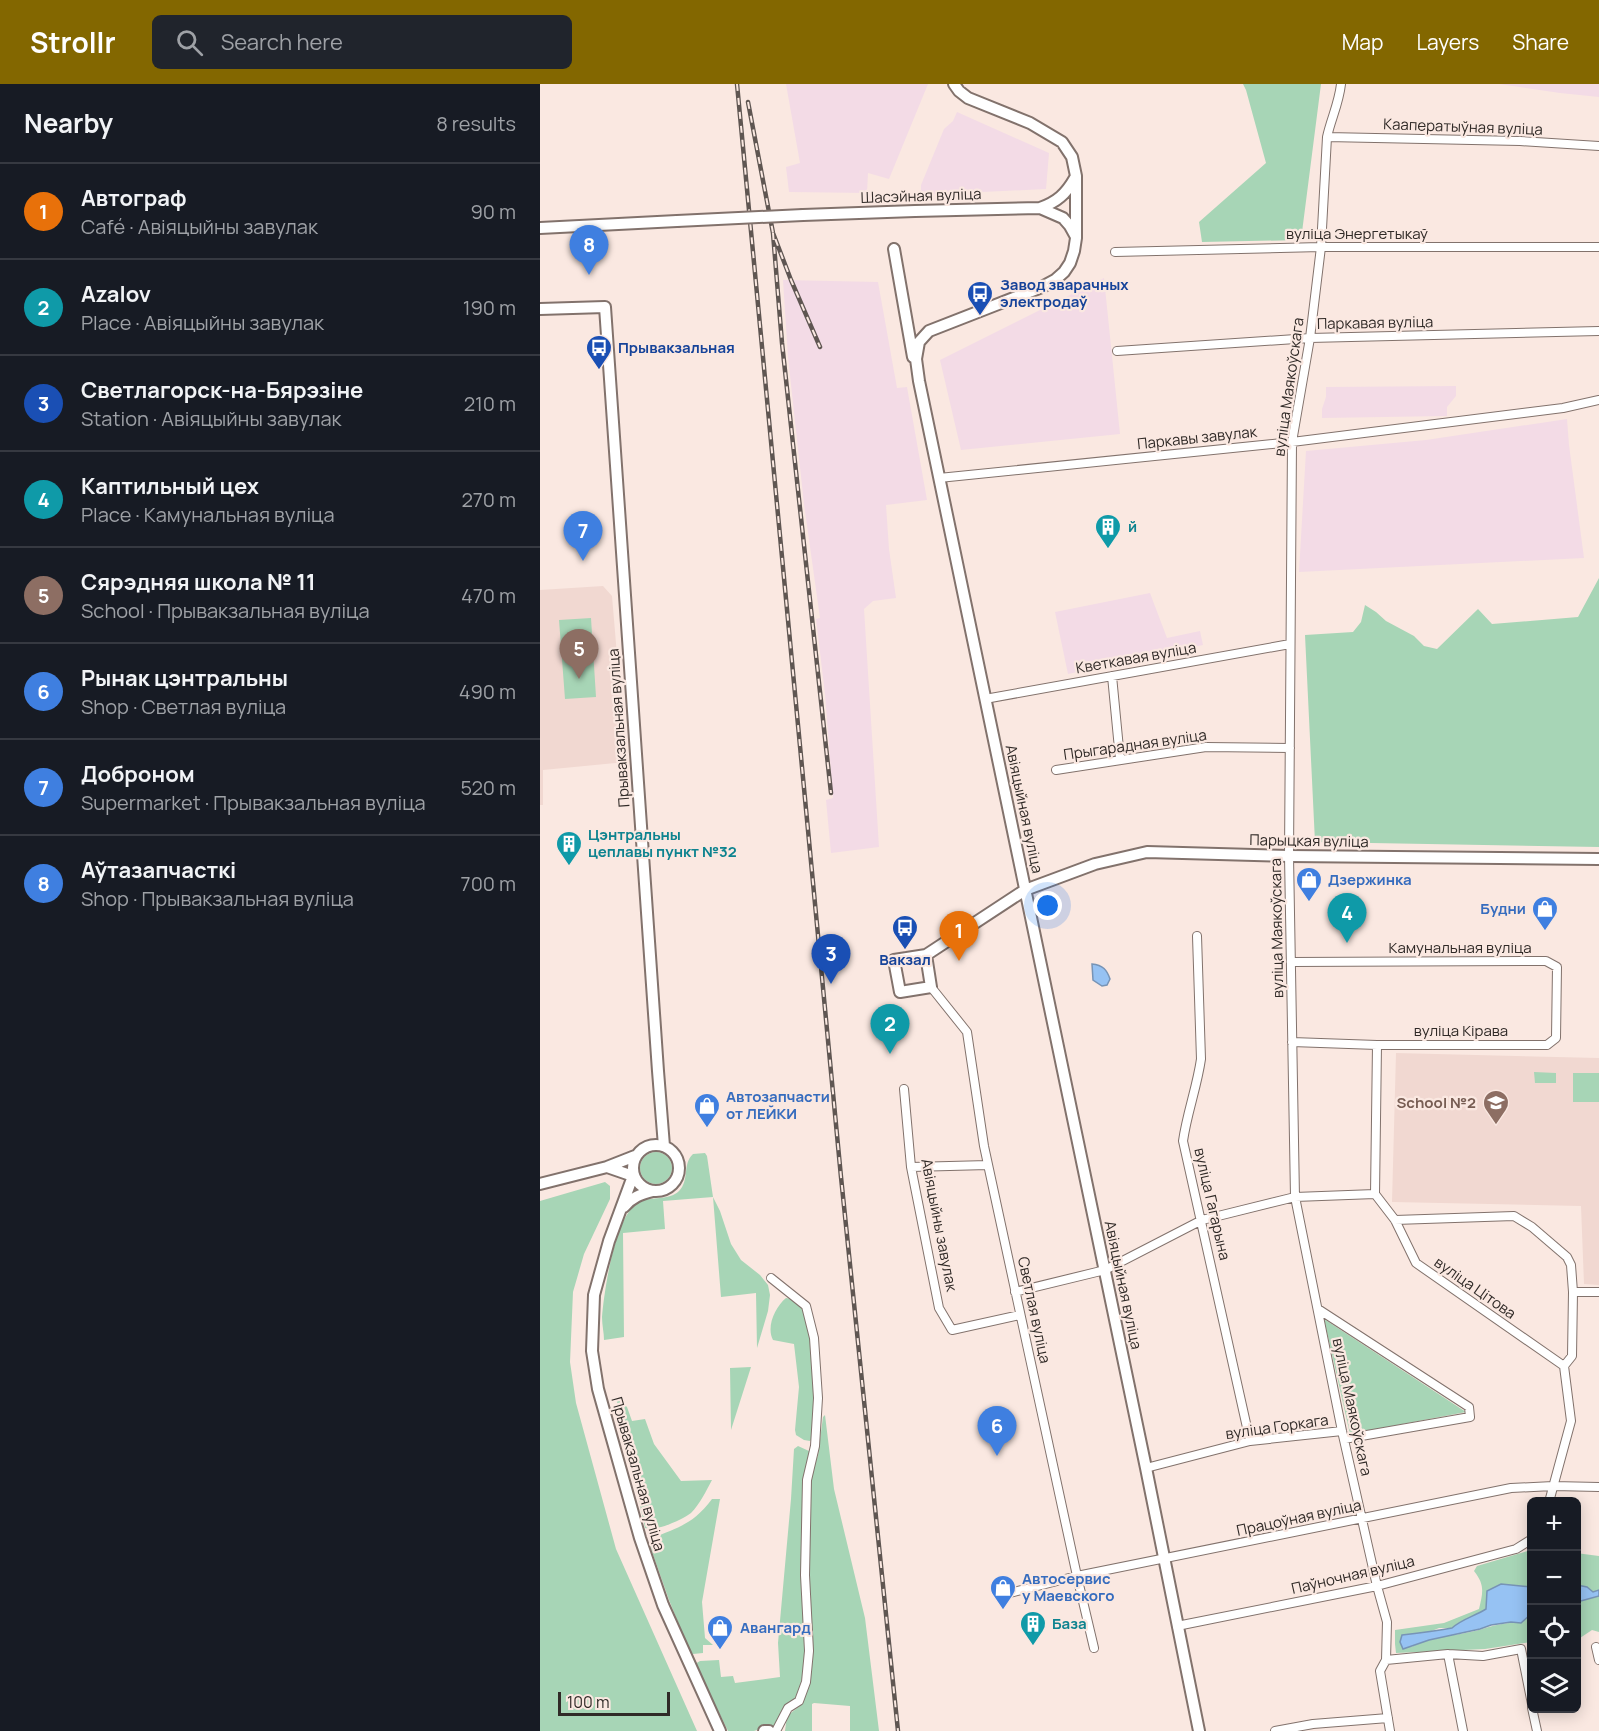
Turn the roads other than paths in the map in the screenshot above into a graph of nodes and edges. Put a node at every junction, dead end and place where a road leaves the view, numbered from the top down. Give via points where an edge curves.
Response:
1 (954, 84) edge
2 (1341, 84) edge
3 (1327, 137) junction
4 (1599, 146) edge
5 (1076, 176) junction
6 (1040, 208) junction
7 (540, 228) edge
8 (1076, 238) junction
9 (1321, 247) junction
10 (1599, 248) edge
11 (894, 249) dead end
12 (1115, 252) dead end
13 (540, 309) edge
14 (1599, 331) edge
15 (1310, 338) junction
16 (1117, 351) dead end
17 (919, 381) junction
18 (1599, 400) edge
19 (1292, 442) junction
20 (939, 478) junction
21 (1290, 644) junction
22 (1112, 676) junction
23 (986, 699) junction
24 (1290, 748) junction
25 (1120, 759) junction
26 (1056, 770) dead end
27 (1289, 856) junction
28 (1599, 859) edge
29 (1025, 890) junction
30 (1197, 936) dead end
31 (926, 955) junction
32 (1291, 962) junction
33 (1557, 967) joint
34 (931, 987) junction
35 (1292, 1042) junction
36 (1377, 1045) junction
37 (904, 1089) dead end
38 (664, 1146) junction
39 (635, 1156) junction
40 (988, 1165) junction
41 (607, 1167) junction
42 (911, 1167) junction
43 (633, 1176) junction
44 (540, 1184) edge
45 (653, 1191) junction
46 (1375, 1194) junction
47 (1295, 1197) junction
48 (619, 1215) junction
49 (1202, 1220) junction
50 (1395, 1220) junction
51 (1105, 1270) junction
52 (771, 1278) dead end
53 (1015, 1292) junction
54 (1573, 1292) junction
55 (1599, 1292) edge
56 (1318, 1309) junction
57 (1020, 1315) junction
58 (1564, 1366) junction
59 (1343, 1435) junction
60 (1250, 1441) junction
61 (1146, 1468) junction
62 (1553, 1486) junction
63 (1599, 1487) edge
64 (1550, 1497) edge
65 (1363, 1518) junction
66 (1527, 1542) edge
67 (1164, 1560) junction
68 (1077, 1576) junction
69 (1377, 1586) junction
70 (1006, 1594) dead end
71 (1177, 1626) junction
72 (1596, 1647) dead end
73 (1095, 1648) dead end
74 (1448, 1654) junction
75 (1386, 1660) junction
76 (1599, 1660) edge
77 (1527, 1679) edge
78 (1534, 1713) edge
79 (1388, 1718) junction
80 (1313, 1728) edge
81 (720, 1731) edge
82 (764, 1731) edge
83 (769, 1731) edge
84 (776, 1731) edge
85 (1199, 1731) edge
86 (1275, 1731) edge
87 (1390, 1731) edge
88 (1463, 1731) edge
89 (1537, 1731) edge

1 - 5 street, Авіяцыйная вуліца via 968,98 1030,123 1062,142 1072,157
2 - 3 street, вуліца Маякоўскага
3 - 4 street, Кааператыўная вуліца
3 - 9 street, вуліца Маякоўскага
5 - 6 street via 1061,198
5 - 8 street, Авіяцыйная вуліца
6 - 7 street, Шасэйная вуліца, bridge
6 - 8 street via 1063,218
8 - 17 street, Авіяцыйная вуліца via 1070,263 1055,280 929,331 919,342
9 - 10 street, вуліца Энергетыкаў
9 - 12 street, вуліца Энергетыкаў
9 - 15 street, вуліца Маякоўскага
11 - 17 street
13 - 38 street, Прывакзальная вуліца via 605,307
14 - 15 street, Паркавая вуліца
15 - 16 street, Паркавая вуліца
15 - 19 street, вуліца Маякоўскага
17 - 20 street, Авіяцыйная вуліца
18 - 19 street, Паркавы завулак via 1563,408
19 - 20 street, Паркавы завулак
19 - 21 street, вуліца Маякоўскага
20 - 23 street, Авіяцыйная вуліца
21 - 22 street, Кветкавая вуліца
21 - 24 street, вуліца Маякоўскага
22 - 23 street, Кветкавая вуліца
22 - 25 street
23 - 29 street, Авіяцыйная вуліца
24 - 25 street, Прыгарадная вуліца via 1206,747
24 - 27 street, вуліца Маякоўскага
25 - 26 street, Прыгарадная вуліца
27 - 28 street, Парыцкая вуліца
27 - 29 street, Парыцкая вуліца via 1147,852 1095,864
27 - 32 street, вуліца Маякоўскага
29 - 31 street
29 - 51 street, Авіяцыйная вуліца
30 - 49 street, вуліца Гагарына via 1201,1059 1183,1141
31 - 34 street, Светлая вуліца
31 - 34 street via 894,960 900,993
32 - 33 street, Камунальная вуліца via 1546,961
32 - 35 street, вуліца Маякоўскага
33 - 36 street, вуліца Кірава via 1556,1038 1547,1045
34 - 40 street, Светлая вуліца via 966,1032
35 - 36 street, вуліца Кірава
35 - 47 street, вуліца Маякоўскага
36 - 46 street
37 - 42 street, Авіяцыйны завулак
38 - 39 street via 645,1147
38 - 45 street via 678,1160 679,1173 672,1185
39 - 41 street
39 - 43 street
40 - 42 street
40 - 53 street, Светлая вуліца
41 - 43 street
41 - 44 street
42 - 57 street, Авіяцыйны завулак via 939,1308 952,1330
43 - 45 street via 641,1186
43 - 48 street, Прывакзальная вуліца
45 - 48 street via 632,1198
46 - 47 street
46 - 50 street, вуліца Цітова
47 - 49 street
47 - 56 street, вуліца Маякоўскага
48 - 81 street, Прывакзальная вуліца via 594,1295 592,1351 598,1389 663,1605
49 - 51 street
49 - 60 street, вуліца Гагарына
50 - 54 street via 1514,1216 1567,1257
50 - 58 street, вуліца Цітова via 1416,1263
51 - 53 street
51 - 61 street, Авіяцыйная вуліца
52 - 84 street via 806,1306 814,1338 818,1398 807,1480 806,1682 799,1701 788,1708
53 - 57 street, Светлая вуліца
54 - 55 street
54 - 58 street via 1572,1356
56 - 59 street, вуліца Маякоўскага
56 - 59 street, вуліца Горкага via 1469,1407 1470,1417
57 - 68 street, Светлая вуліца
58 - 62 street via 1571,1421
59 - 60 street, вуліца Горкага
59 - 65 street, вуліца Маякоўскага
60 - 61 street, вуліца Горкага
61 - 67 street, Авіяцыйная вуліца
62 - 63 street, Працоўная вуліца
62 - 64 street
62 - 65 street, Працоўная вуліца via 1512,1488
65 - 67 street, Працоўная вуліца
65 - 69 street, вуліца Маякоўскага
66 - 69 street, Паўночная вуліца via 1516,1549
67 - 68 street, Працоўная вуліца
67 - 71 street, Авіяцыйная вуліца
68 - 70 street, Працоўная вуліца
68 - 73 street, Светлая вуліца
69 - 71 street, Паўночная вуліца
69 - 75 street, вуліца Маякоўскага via 1387,1623
71 - 85 street, Авіяцыйная вуліца
72 - 76 street
74 - 75 street
74 - 77 street via 1483,1656 1521,1650
74 - 88 street
75 - 79 street, вуліца Маякоўскага via 1380,1671
78 - 89 street
79 - 80 street
79 - 87 street, вуліца Маякоўскага
80 - 86 street
82 - 83 street

